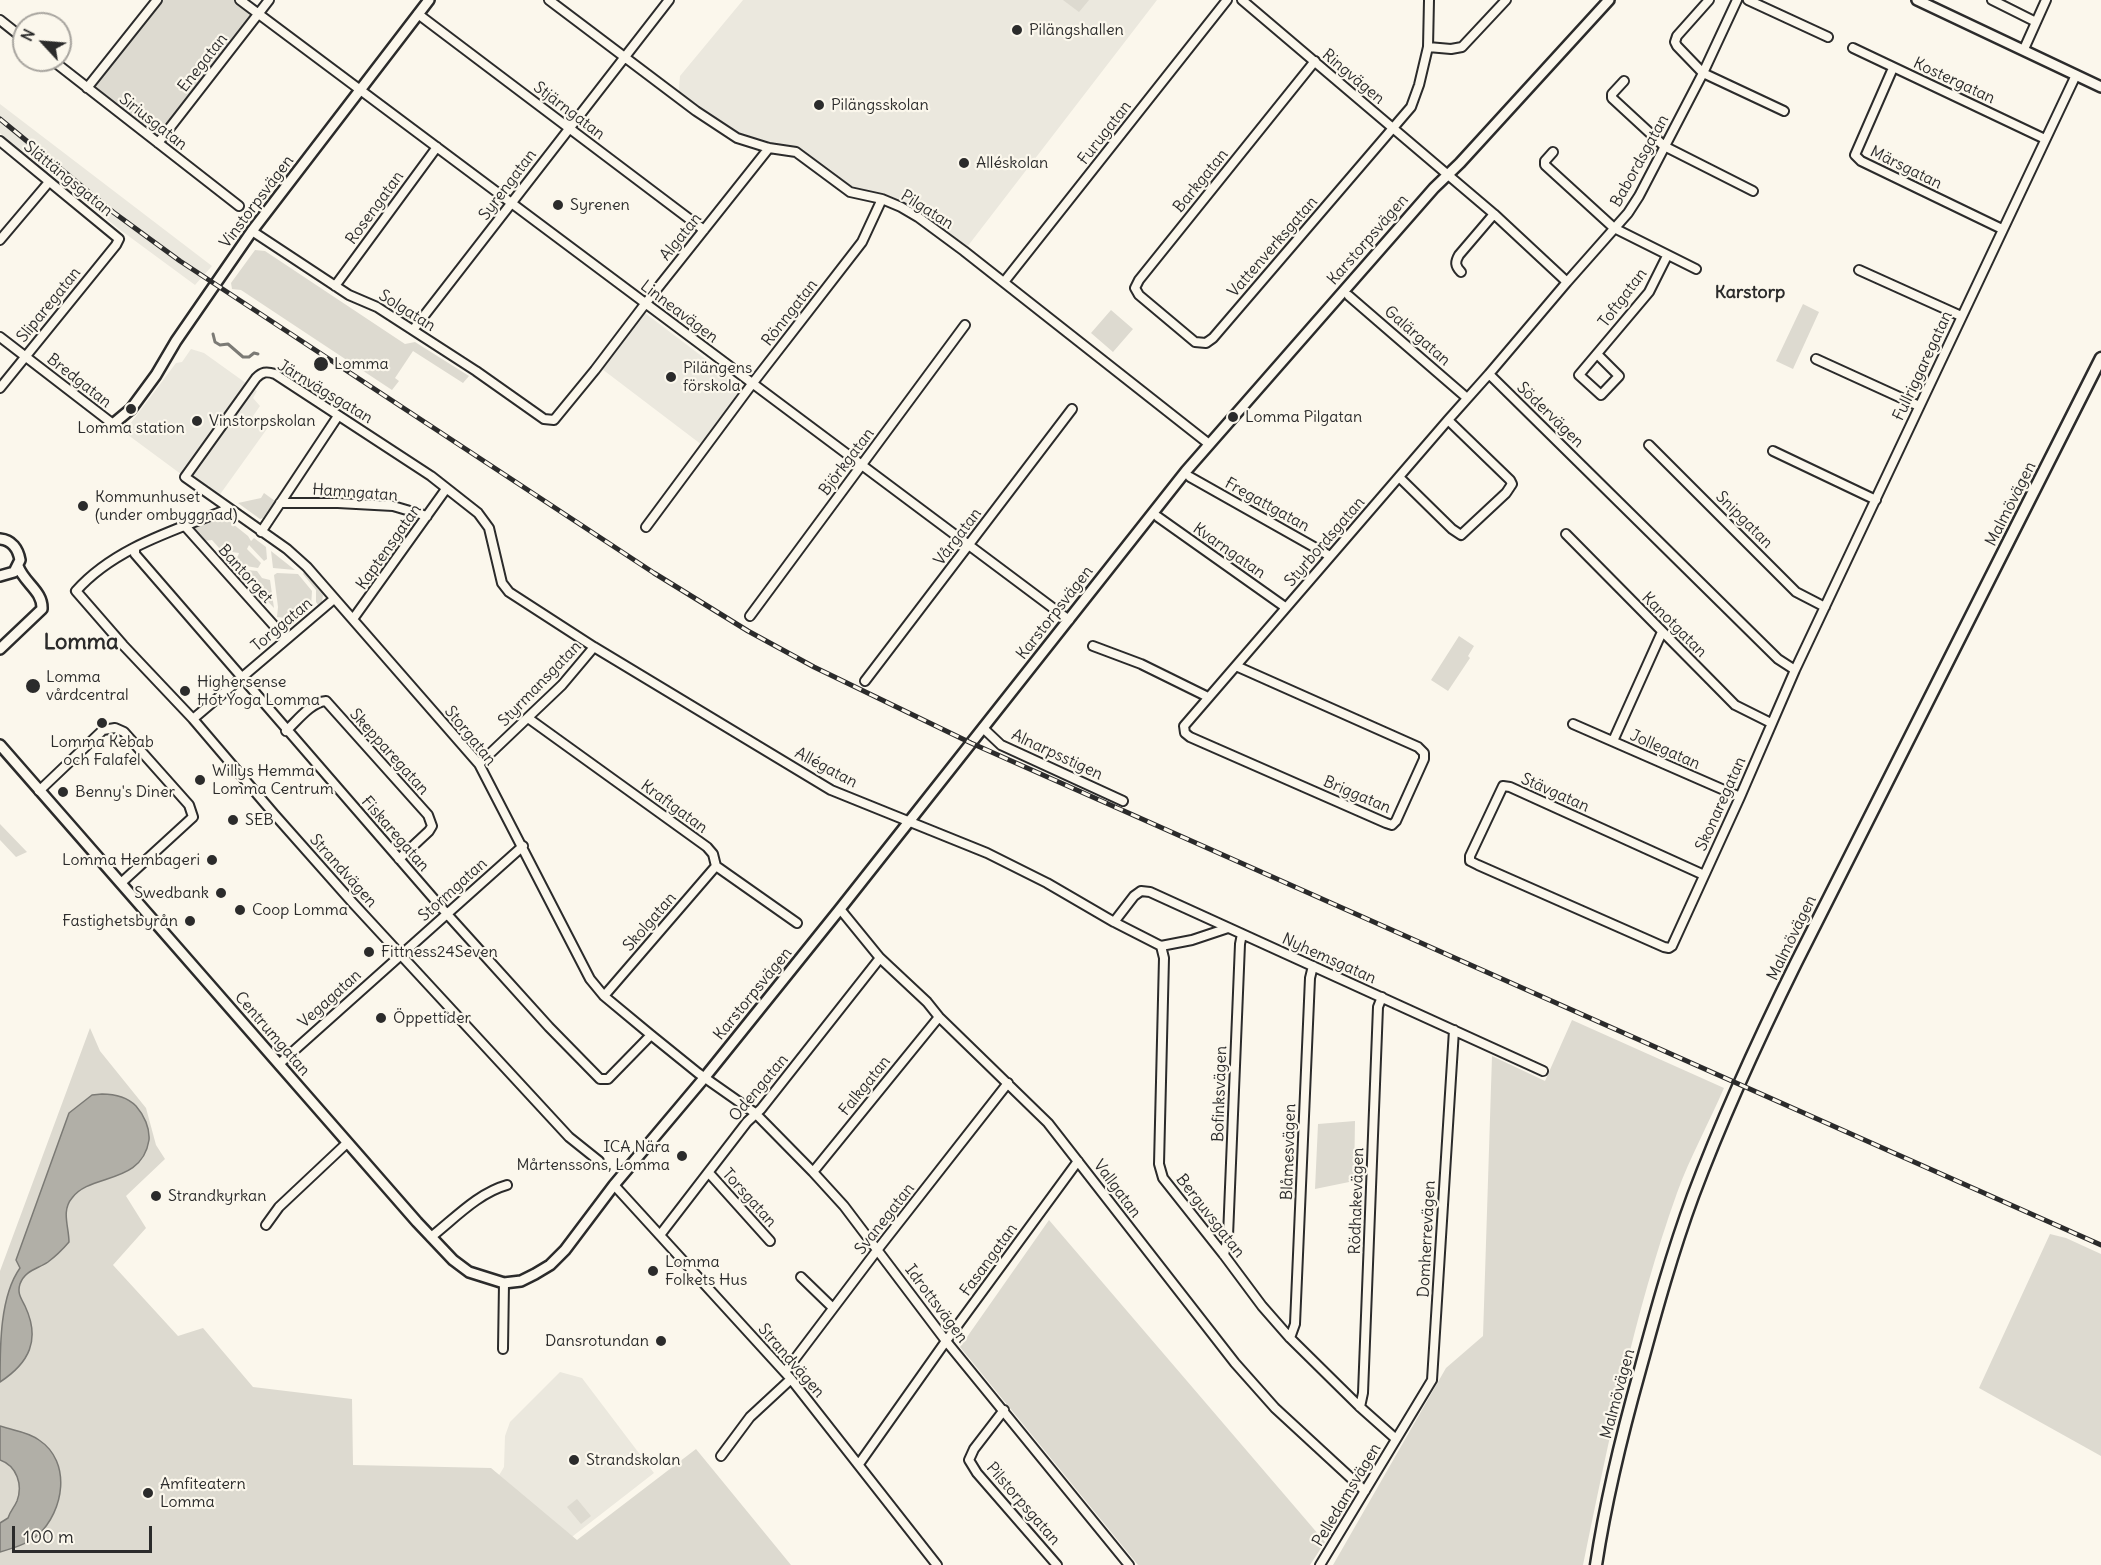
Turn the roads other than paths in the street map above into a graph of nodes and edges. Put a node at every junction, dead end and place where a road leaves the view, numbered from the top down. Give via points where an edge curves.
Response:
1 (157, 0) edge
2 (240, 0) edge
3 (270, 0) edge
4 (429, 0) edge
5 (549, 0) edge
6 (669, 0) edge
7 (1227, 0) edge
8 (1242, 0) edge
9 (1429, 0) edge
10 (1506, 0) edge
11 (1609, 0) edge
12 (1709, 0) edge
13 (1737, 0) edge
14 (1748, 0) edge
15 (1917, 0) edge
16 (1992, 0) edge
17 (2046, 0) edge
18 (259, 14) junction
19 (418, 14) junction
20 (0, 20) edge
21 (2036, 22) junction
22 (12, 30) edge
23 (1828, 37) dead end
24 (1428, 47) junction
25 (1852, 48) dead end
26 (2024, 49) junction
27 (624, 56) junction
28 (1315, 61) junction
29 (1893, 68) junction
30 (67, 72) edge
31 (1703, 73) junction
32 (2076, 75) junction
33 (1624, 81) dead end
34 (2101, 87) edge
35 (87, 88) junction
36 (360, 90) junction
37 (1784, 111) dead end
38 (569, 128) junction
39 (1393, 128) junction
40 (2045, 139) junction
41 (0, 141) edge
42 (158, 143) junction
43 (1664, 146) junction
44 (437, 147) junction
45 (769, 148) junction
46 (1552, 152) dead end
47 (1447, 174) junction
48 (49, 182) junction
49 (1753, 190) dead end
50 (882, 199) junction
51 (512, 203) junction
52 (239, 206) dead end
53 (1494, 214) junction
54 (1614, 228) junction
55 (2002, 229) junction
56 (704, 230) junction
57 (252, 231) junction
58 (119, 238) joint
59 (0, 240) edge
60 (1667, 256) junction
61 (1696, 269) dead end
62 (1859, 270) dead end
63 (1461, 272) dead end
64 (1004, 282) junction
65 (1567, 282) junction
66 (335, 286) junction
67 (1349, 296) dead end
68 (645, 304) junction
69 (1164, 315) joint
70 (1961, 316) junction
71 (965, 325) dead end
72 (413, 330) junction
73 (0, 338) edge
74 (1597, 354) junction
75 (25, 356) junction
76 (2101, 358) edge
77 (1816, 359) dead end
78 (1489, 374) junction
79 (752, 384) junction
80 (0, 388) edge
81 (1467, 398) junction
82 (1919, 406) junction
83 (1072, 409) dead end
84 (338, 416) junction
85 (544, 419) joint
86 (1448, 420) junction
87 (113, 424) joint
88 (1209, 444) junction
89 (1648, 445) dead end
90 (1773, 451) dead end
91 (861, 466) junction
92 (185, 477) joint
93 (1190, 477) dead end
94 (1399, 477) junction
95 (446, 489) junction
96 (1876, 500) junction
97 (280, 503) junction
98 (228, 509) junction
99 (478, 513) joint
100 (427, 516) junction
101 (1158, 517) dead end
102 (185, 526) junction
103 (646, 526) dead end
104 (261, 532) junction
105 (1566, 534) dead end
106 (0, 539) edge
107 (968, 546) junction
108 (135, 548) junction
109 (1330, 556) junction
110 (18, 566) junction
111 (4, 576) edge
112 (28, 585) junction
113 (334, 598) junction
114 (1285, 607) junction
115 (1825, 607) junction
116 (750, 616) dead end
117 (353, 619) junction
118 (1069, 620) junction
119 (1662, 632) junction
120 (286, 639) junction
121 (594, 646) junction
122 (1093, 646) dead end
123 (0, 649) edge
124 (1236, 666) junction
125 (1795, 670) junction
126 (242, 677) junction
127 (865, 681) dead end
128 (1208, 697) junction
129 (528, 718) junction
130 (193, 719) junction
131 (1771, 723) junction
132 (1573, 724) dead end
133 (983, 728) junction
134 (1184, 729) joint
135 (286, 731) junction
136 (1613, 741) junction
137 (0, 745) edge
138 (479, 764) junction
139 (39, 791) junction
140 (1740, 797) junction
141 (1123, 801) dead end
142 (909, 822) junction
143 (523, 846) junction
144 (399, 859) junction
145 (716, 867) junction
146 (1704, 876) junction
147 (121, 883) junction
148 (840, 909) junction
149 (447, 914) junction
150 (1114, 922) junction
151 (797, 923) dead end
152 (1228, 928) junction
153 (1242, 934) junction
154 (1161, 946) junction
155 (1669, 948) joint
156 (401, 955) junction
157 (880, 958) junction
158 (1313, 966) junction
159 (604, 996) junction
160 (1382, 997) junction
161 (939, 1017) junction
162 (1454, 1030) junction
163 (651, 1035) junction
164 (279, 1064) junction
165 (1543, 1071) dead end
166 (705, 1077) junction
167 (1008, 1083) junction
168 (755, 1113) junction
169 (347, 1143) junction
170 (599, 1161) dead end
171 (1078, 1161) junction
172 (813, 1172) junction
173 (709, 1173) junction
174 (507, 1185) dead end
175 (614, 1185) junction
176 (266, 1225) dead end
177 (660, 1235) junction
178 (431, 1237) junction
179 (770, 1241) dead end
180 (878, 1249) junction
181 (1224, 1255) junction
182 (801, 1277) dead end
183 (504, 1283) junction
184 (832, 1308) junction
185 (1290, 1338) junction
186 (946, 1341) junction
187 (503, 1349) dead end
188 (785, 1372) junction
189 (791, 1379) junction
190 (1360, 1407) junction
191 (1004, 1410) junction
192 (1396, 1439) junction
193 (721, 1456) dead end
194 (859, 1464) junction
195 (1365, 1491) junction
196 (938, 1565) edge
197 (1057, 1565) edge
198 (1129, 1565) edge
199 (1320, 1565) edge
200 (1596, 1565) edge

1 - 35 street
2 - 18 street, Linneavägen
3 - 18 street, Enegatan
4 - 19 street, Vinstorpsvägen
5 - 27 street, Pilgatan
6 - 27 street, Syrengatan
7 - 64 street, Furugatan
8 - 28 street, Ringvägen
9 - 24 street
10 - 24 street via 1462,47
11 - 47 street, Karstorpsvägen
12 - 31 street via 1675,42
13 - 31 street, Babordsgatan
14 - 23 street
15 - 26 street
16 - 21 street
17 - 21 street
18 - 36 street, Linneavägen
18 - 42 street, Enegatan
19 - 36 street, Vinstorpsvägen
19 - 38 street, Stjärngatan
20 - 22 street
21 - 26 street
24 - 39 street via 1411,107
25 - 29 street, Kostergatan
26 - 32 street
27 - 38 street, Syrengatan
27 - 45 street, Pilgatan via 727,132
28 - 39 street, Ringvägen
28 - 69 street, Barkgatan via 1139,280 1135,288 1139,295
29 - 40 street, Kostergatan
29 - 55 street, Märsgatan via 1855,155
30 - 35 street, Siriusgatan
31 - 37 street
31 - 43 street, Babordsgatan
32 - 34 street
32 - 40 street, Fullriggaregatan
33 - 43 street via 1612,98
35 - 42 street, Siriusgatan
36 - 44 street, Linneavägen
36 - 57 street, Vinstorpsvägen
38 - 51 street, Syrengatan
38 - 56 street, Stjärngatan
39 - 47 street, Ringvägen
39 - 69 street, Vattenverksgatan via 1213,338 1206,343 1195,342
40 - 55 street, Fullriggaregatan
41 - 48 street, Slättängsgatan
42 - 52 street, Siriusgatan
43 - 49 street
43 - 54 street, Babordsgatan via 1634,204
44 - 51 street, Linneavägen
44 - 66 street, Rosengatan
45 - 50 street, Pilgatan via 796,152 850,192
45 - 56 street, Algatan
46 - 54 street via 1545,165
47 - 53 street
47 - 88 street, Karstorpsvägen
48 - 58 street, Slättängsgatan
48 - 59 street
50 - 64 street, Pilgatan via 918,217
50 - 79 street, Rönngatan via 862,242
51 - 68 street, Linneavägen
51 - 72 street, Syrengatan
53 - 63 street via 1455,262
53 - 65 street
54 - 60 street
54 - 65 street, Babordsgatan
55 - 70 street, Fullriggaregatan
56 - 68 street, Algatan
57 - 66 street, Solgatan
57 - 87 street, Vinstorpsvägen via 156,375
58 - 75 street, Sliparegatan
60 - 61 street
60 - 74 street, Toftgatan via 1649,292
62 - 70 street
64 - 88 street, Pilgatan
65 - 78 street
66 - 72 street, Solgatan
67 - 81 street, Galärgatan
68 - 79 street, Linneavägen
68 - 85 street, Algatan via 554,420
70 - 82 street, Fullriggaregatan
71 - 91 street, Björkgatan
72 - 85 street, Solgatan
73 - 75 street, Bredgatan
74 - 74 street, Toftgatan via 1619,376 1601,395 1579,375
75 - 80 street, Sliparegatan
75 - 87 street, Bredgatan
76 - 200 main road, Malmövägen via 1796,963 1723,1119 1664,1283 1624,1428
77 - 82 street
78 - 81 street, Styrbordsgatan
78 - 125 street, Södervägen via 1778,659
79 - 91 street, Linneavägen
79 - 103 street, Rönngatan
81 - 86 street, Styrbordsgatan
82 - 96 street, Fullriggaregatan
83 - 107 street, Vårgatan
84 - 92 street, Järnvägsgatan via 275,374 262,373
84 - 95 street, Järnvägsgatan
84 - 97 street
86 - 94 street, Styrbordsgatan
86 - 94 street via 1510,480 1510,489 1461,535
88 - 118 street, Karstorpsvägen
89 - 115 street, Snipgatan via 1796,592
90 - 96 street
91 - 107 street, Linneavägen
91 - 116 street, Björkgatan
92 - 98 street, Storgatan
93 - 109 street, Fregattgatan
94 - 109 street, Styrbordsgatan
95 - 99 street, Järnvägsgatan
95 - 100 street, Kaptensgatan
96 - 115 street, Fullriggaregatan
97 - 100 street, Hamngatan via 393,506
97 - 104 street
98 - 102 street
98 - 104 street, Storgatan
99 - 121 street, Allégatan via 489,528 502,584
100 - 117 street, Kaptensgatan
101 - 114 street, Kvarngatan
102 - 108 street
102 - 120 street, Bantorget
104 - 113 street, Storgatan via 307,567
105 - 119 street, Kanotgatan
106 - 110 street via 16,548
107 - 118 street, Linneavägen
107 - 127 street, Vårgatan
108 - 126 street, Fiskaregatan via 135,554
108 - 130 street, Strandvägen via 84,581 76,591
109 - 114 street, Styrbordsgatan
110 - 111 street
110 - 112 street
111 - 112 street
112 - 123 street via 41,596 42,609
113 - 117 street, Storgatan
113 - 120 street, Torggatan
114 - 124 street, Styrbordsgatan
115 - 125 street, Fullriggaregatan
117 - 138 street, Storgatan
118 - 133 street, Karstorpsvägen
119 - 131 street, Kanotgatan via 1735,705
119 - 136 street, Jollegatan
120 - 126 street, Torggatan
121 - 129 street, Styrmansgatan
121 - 142 street, Allégatan via 831,790
122 - 128 street via 1141,664
124 - 128 street, Styrbordsgatan
124 - 134 street, Briggatan via 1418,747 1424,759 1396,821 1392,825 1386,823 1190,737
125 - 131 street, Skonaregatan
126 - 130 street, Torggatan
126 - 135 street, Fiskaregatan
128 - 134 street, Styrbordsgatan
129 - 138 street, Styrmansgatan
129 - 145 street, Kraftgatan via 707,847
130 - 156 street, Strandvägen
131 - 140 street, Skonaregatan
132 - 136 street, Jollegatan
133 - 141 street, Alnarpsstigen via 1001,745
133 - 142 street, Karstorpsvägen
135 - 144 street, Fiskaregatan
135 - 144 street, Skepparegatan via 312,707 326,701 428,816 432,826 429,831
136 - 140 street, Jollegatan
137 - 139 street, Centrumgatan
138 - 143 street, Storgatan
139 - 147 street, Centrumgatan
139 - 147 street via 103,730 115,728 124,732 189,805 194,817
140 - 146 street, Skonaregatan
142 - 148 street, Karstorpsvägen
142 - 150 street, Allégatan via 987,853
143 - 149 street, Stormgatan
143 - 159 street, Storgatan via 590,979
144 - 149 street, Fiskaregatan
145 - 151 street, Kraftgatan
145 - 159 street, Skolgatan
146 - 155 street, Skonaregatan
146 - 155 street, Stävgatan via 1510,787 1503,786 1500,791 1470,861
147 - 164 street, Centrumgatan
148 - 157 street, Vallgatan
148 - 166 street, Karstorpsvägen
149 - 156 street, Stormgatan
149 - 163 street, Fiskaregatan via 600,1079 608,1079
150 - 152 street, Nyhemsgatan via 1141,891
150 - 154 street, Allégatan
152 - 153 street, Nyhemsgatan
152 - 154 street
153 - 158 street, Nyhemsgatan
153 - 181 street, Bofinksvägen
154 - 181 street, Berguvsgatan via 1164,958 1159,1164 1163,1178
156 - 164 street, Vegagatan
156 - 170 street, Strandvägen via 569,1137
157 - 161 street, Vallgatan
157 - 168 street, Odengatan
158 - 160 street, Nyhemsgatan
158 - 185 street, Blåmesvägen via 1295,1324
159 - 163 street, Storgatan
160 - 162 street, Nyhemsgatan
160 - 190 street, Rödhakevägen via 1378,1007
161 - 167 street, Vallgatan
161 - 172 street, Falkgatan
162 - 165 street, Nyhemsgatan
162 - 192 street, Domherrevägen via 1432,1380
163 - 166 street, Storgatan
164 - 169 street, Centrumgatan
166 - 168 street, Idrottsvägen
166 - 175 street, Karstorpsvägen
167 - 171 street, Vallgatan via 1048,1123
167 - 180 street, Svanegatan
168 - 172 street, Idrottsvägen
168 - 173 street, Odengatan
169 - 176 street via 279,1207
169 - 178 street, Centrumgatan
171 - 186 street, Fasangatan
171 - 195 street, Vallgatan via 1235,1363 1275,1408
172 - 180 street, Idrottsvägen
173 - 177 street, Odengatan
173 - 179 street, Torsgatan
174 - 178 street via 484,1196
175 - 177 street, Strandvägen
175 - 183 street, Karstorpsvägen via 550,1265 521,1281
177 - 188 street, Strandvägen
178 - 183 street, Centrumgatan via 469,1272
180 - 184 street, Svanegatan
180 - 186 street, Idrottsvägen
181 - 185 street, Berguvsgatan
182 - 184 street
183 - 187 street
184 - 188 street, Svanegatan
185 - 190 street, Berguvsgatan
186 - 191 street, Idrottsvägen
186 - 194 street, Fasangatan
188 - 189 street, Strandvägen
189 - 193 street via 750,1417
189 - 194 street, Strandvägen
190 - 192 street, Berguvsgatan
191 - 197 street, Pilstorpsgatan via 969,1460
191 - 198 street, Idrottsvägen
192 - 195 street, Pelledamsvägen
194 - 196 street, Strandvägen
195 - 199 street, Pelledamsvägen

